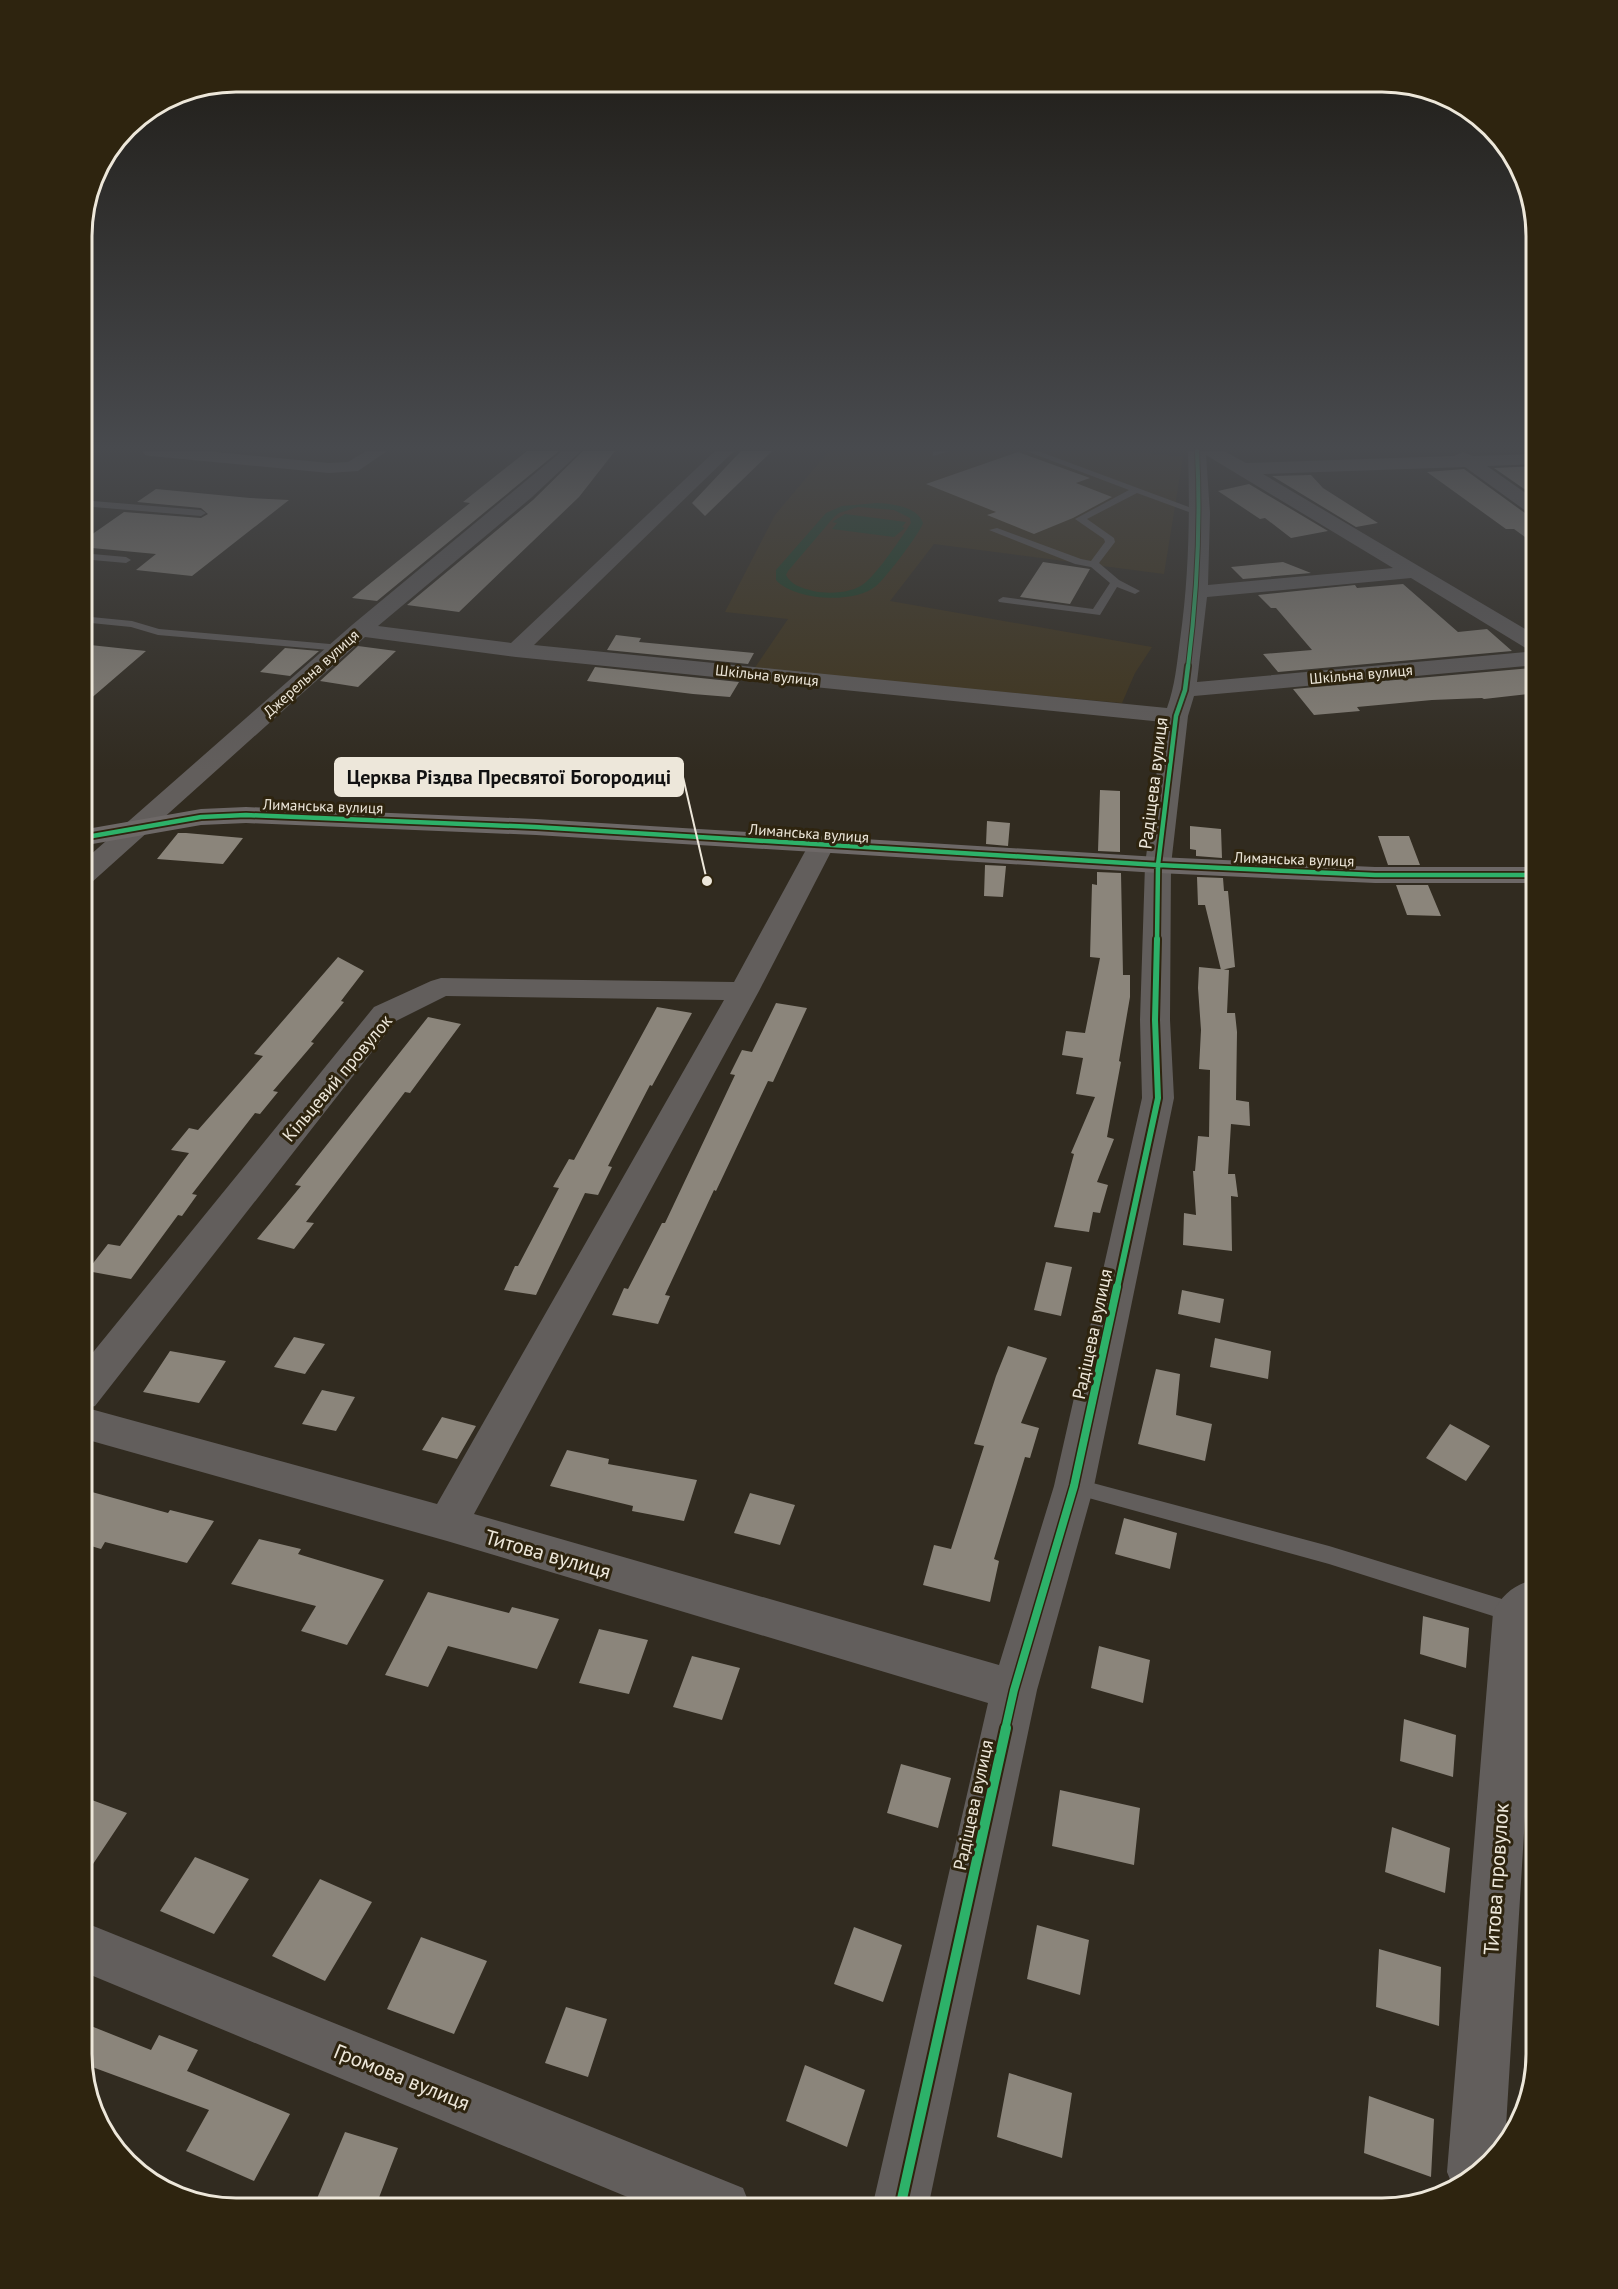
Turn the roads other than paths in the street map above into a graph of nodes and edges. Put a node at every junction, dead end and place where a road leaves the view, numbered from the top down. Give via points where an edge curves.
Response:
1 (101, 558) edge
2 (447, 558) edge
3 (613, 558) edge
4 (1068, 558) edge
5 (1098, 558) edge
6 (1198, 558) edge
7 (1389, 558) edge
8 (126, 560) dead end
9 (1094, 564) junction
10 (1413, 572) junction
11 (1115, 582) junction
12 (1135, 591) dead end
13 (1197, 592) junction
14 (1003, 600) dead end
15 (92, 620) edge
16 (360, 630) junction
17 (1526, 639) edge
18 (341, 648) junction
19 (516, 650) junction
20 (1526, 659) edge
21 (1180, 703) junction
22 (134, 829) junction
23 (92, 836) edge
24 (821, 846) junction
25 (1158, 866) junction
26 (92, 867) edge
27 (1526, 875) edge
28 (744, 992) junction
29 (92, 1381) edge
30 (92, 1425) edge
31 (1074, 1486) junction
32 (447, 1524) junction
33 (1526, 1605) edge
34 (1014, 1690) junction
35 (92, 1950) edge
36 (1476, 2163) edge
37 (697, 2197) edge
38 (902, 2198) edge

1 - 8 lane
2 - 16 street, Джерельна вулиця
3 - 19 street
4 - 9 lane
5 - 9 lane
6 - 13 street, Радіщева вулиця
7 - 10 street
9 - 11 lane
10 - 13 street
10 - 17 street
11 - 12 lane
11 - 14 lane via 1096,613
13 - 21 street, Радіщева вулиця
15 - 18 lane via 132,624 158,632
16 - 18 street, Джерельна вулиця
16 - 19 street, Шкільна вулиця
18 - 22 street, Джерельна вулиця
19 - 21 street, Шкільна вулиця
20 - 21 street, Шкільна вулиця
21 - 25 street, Радіщева вулиця
22 - 23 street, Лиманська вулиця
22 - 24 street, Лиманська вулиця via 201,817 246,815 536,827
22 - 26 street, Джерельна вулиця
24 - 25 street, Лиманська вулиця
24 - 28 street
25 - 27 street, Лиманська вулиця via 1375,875
25 - 31 street, Радіщева вулиця via 1158,1098
28 - 29 street, Кільцевий провулок via 441,987 385,1014
28 - 32 street
30 - 32 street, Титова вулиця
31 - 33 lane
31 - 34 street, Радіщева вулиця
32 - 34 street, Титова вулиця
33 - 36 street, Титова провулок
34 - 38 street, Радіщева вулиця
35 - 37 street, Громова вулиця

